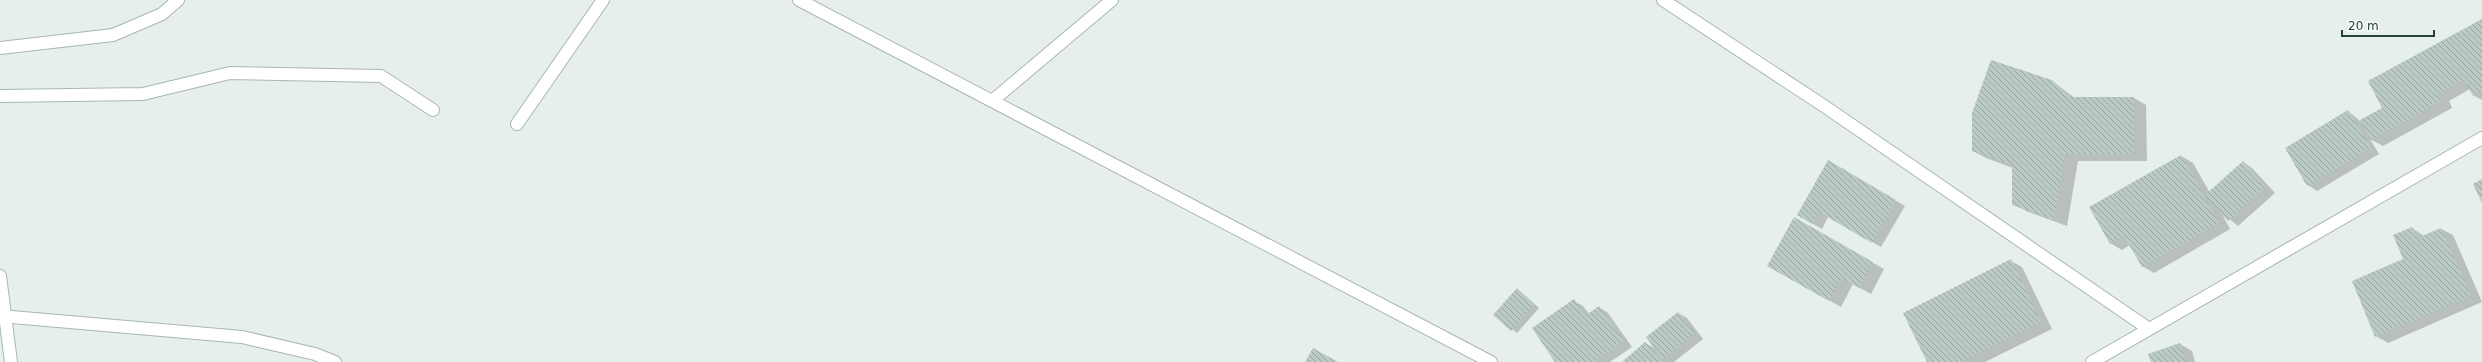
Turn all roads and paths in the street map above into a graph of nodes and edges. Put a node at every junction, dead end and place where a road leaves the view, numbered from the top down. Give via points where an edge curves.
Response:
1 (178, 0) edge
2 (603, 0) edge
3 (799, 0) edge
4 (1112, 0) edge
5 (1663, 0) edge
6 (0, 48) edge
7 (0, 96) edge
8 (992, 101) junction
9 (432, 110) dead end
10 (517, 124) dead end
11 (2482, 138) edge
12 (0, 276) edge
13 (2, 315) edge
14 (2149, 329) junction
15 (11, 362) edge
16 (335, 362) edge
17 (1491, 362) edge
18 (2092, 362) edge

1 - 6 street via 162,14 113,36
2 - 10 street
3 - 8 street
4 - 8 street
5 - 14 street via 1831,111
7 - 9 street via 143,94 230,74 381,76
8 - 17 street
11 - 14 street
12 - 13 street
13 - 15 street
13 - 16 street via 242,337 315,354
14 - 18 street

